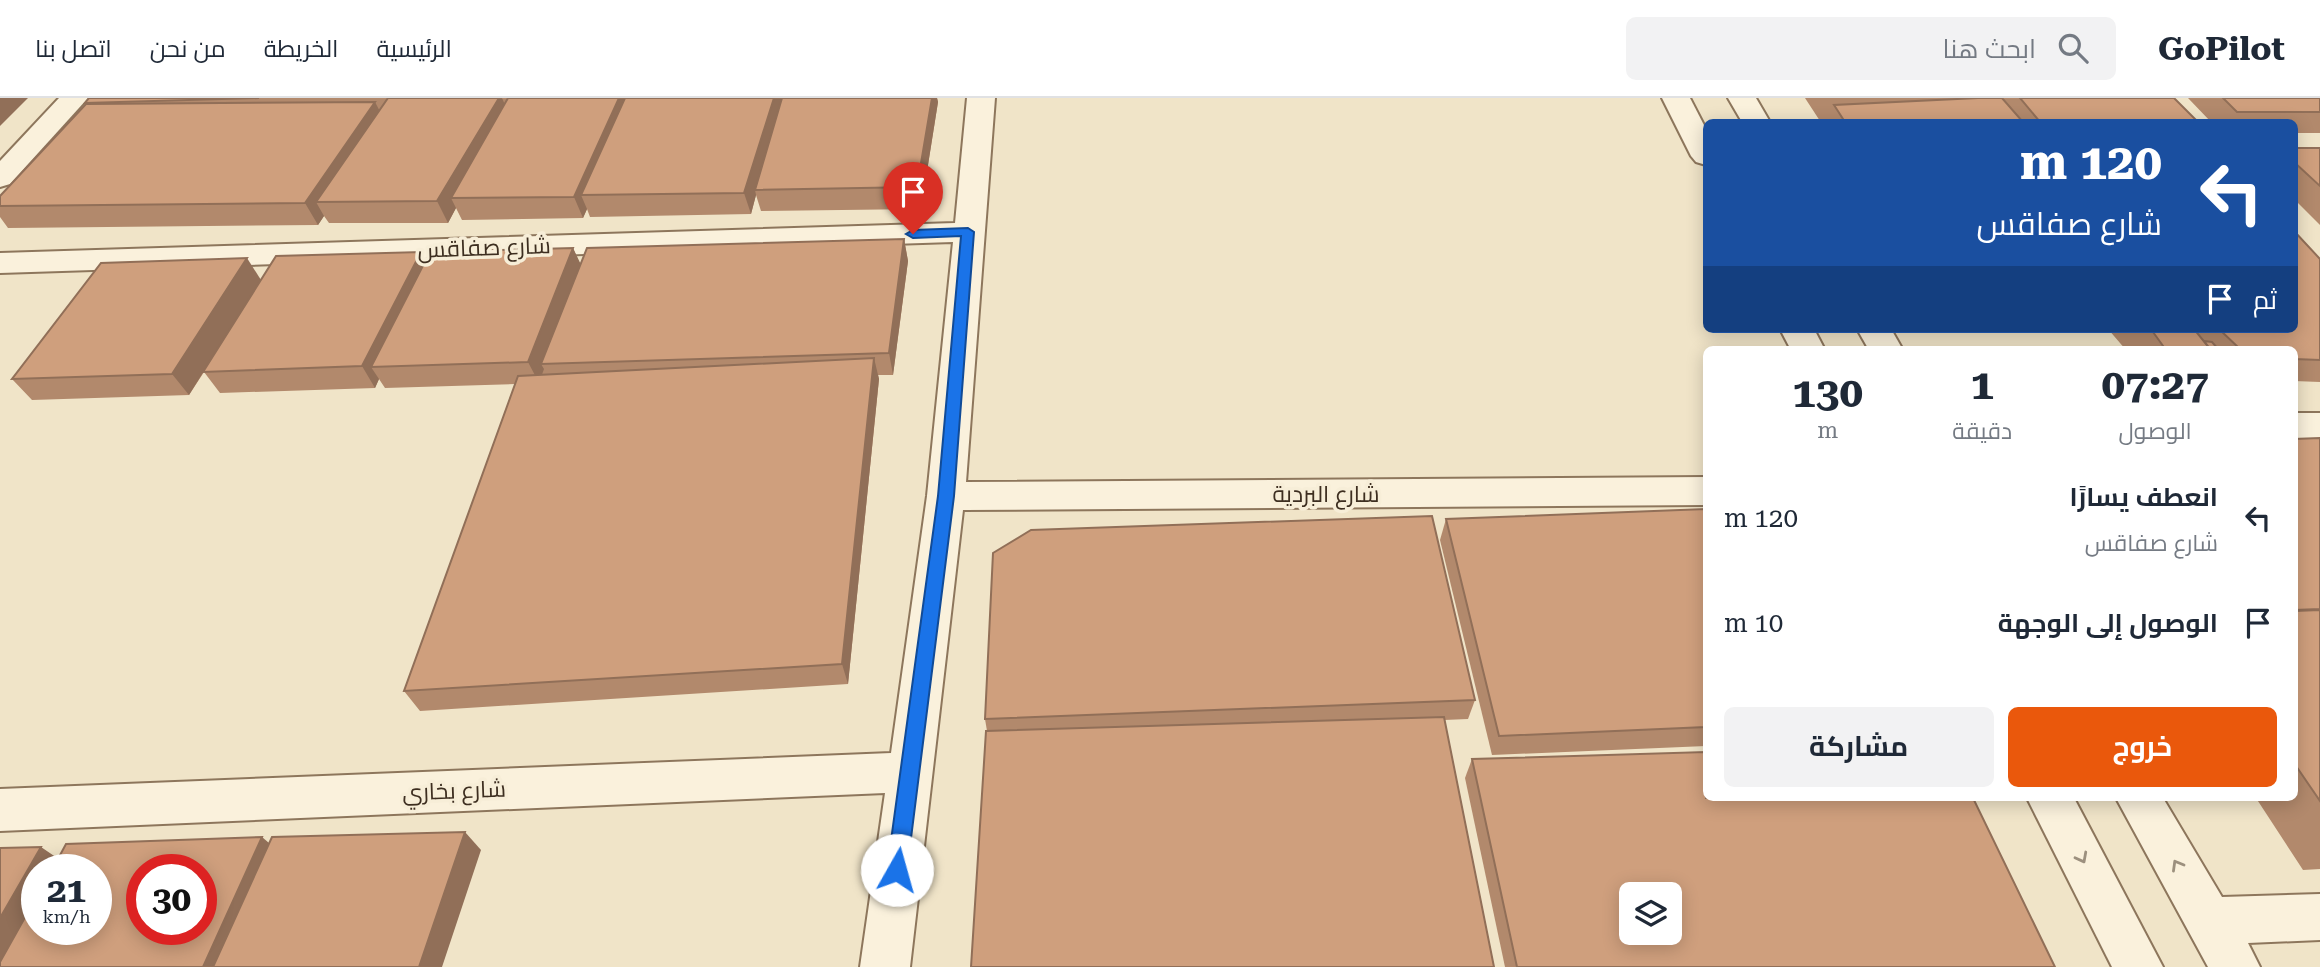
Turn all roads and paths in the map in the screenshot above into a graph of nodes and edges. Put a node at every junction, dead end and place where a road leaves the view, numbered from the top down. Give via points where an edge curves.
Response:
1 (74, 98) edge
2 (981, 98) edge
3 (1676, 98) edge
4 (1742, 98) edge
5 (1754, 119) edge
6 (1703, 150) edge
7 (0, 178) edge
8 (968, 232) junction
9 (0, 263) edge
10 (2298, 426) edge
11 (2320, 426) edge
12 (1703, 491) edge
13 (946, 496) junction
14 (909, 772) junction
15 (2052, 801) edge
16 (2141, 801) edge
17 (0, 810) edge
18 (2320, 917) edge
19 (2208, 921) junction
20 (885, 967) edge
21 (2138, 967) edge
22 (2235, 967) edge

1 - 7 street
2 - 8 street
3 - 6 street
4 - 5 street
8 - 9 street, شارع صفاقس
8 - 13 street
10 - 11 street
12 - 13 street, شارع البردية
13 - 14 street
14 - 17 street, شارع بخاري
14 - 20 street
15 -> 21 street
19 -> 16 street
18 - 19 street
19 - 22 street

